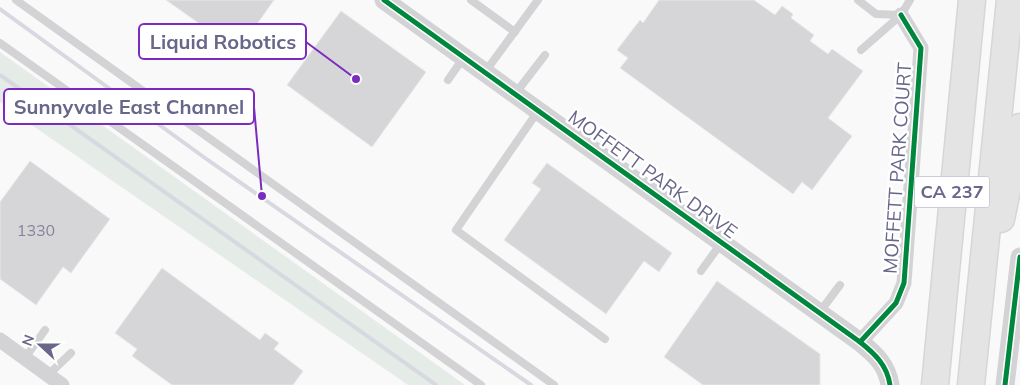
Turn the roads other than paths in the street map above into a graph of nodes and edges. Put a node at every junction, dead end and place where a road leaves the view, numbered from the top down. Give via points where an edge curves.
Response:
1 (16, 0) edge
2 (384, 0) edge
3 (471, 0) edge
4 (538, 0) edge
5 (858, 0) edge
6 (910, 0) edge
7 (953, 0) edge
8 (972, 0) edge
9 (1010, 0) edge
10 (902, 15) junction
11 (515, 32) junction
12 (0, 43) edge
13 (861, 50) dead end
14 (545, 55) dead end
15 (464, 57) junction
16 (485, 72) junction
17 (448, 80) dead end
18 (515, 94) junction
19 (538, 110) junction
20 (1020, 127) edge
21 (951, 199) junction
22 (722, 242) junction
23 (1020, 257) edge
24 (701, 271) dead end
25 (981, 282) junction
26 (840, 285) dead end
27 (820, 312) junction
28 (45, 330) dead end
29 (605, 338) dead end
30 (0, 340) edge
31 (860, 342) junction
32 (71, 353) dead end
33 (25, 358) junction
34 (48, 374) junction
35 (62, 385) edge
36 (481, 385) edge
37 (554, 385) edge
38 (890, 385) edge
39 (934, 385) edge
40 (971, 385) edge
41 (1006, 385) edge

1 - 37 lane
2 - 15 street, MOFFETT PARK DRIVE
3 - 11 lane
4 - 11 lane
5 - 10 lane via 876,14
6 - 10 lane
7 - 21 highway via 949,78
8 - 21 highway, CA 237
9 - 25 highway, CA 237
10 - 13 lane
10 - 31 street, MOFFETT PARK COURT via 921,48 904,282 896,303
11 - 16 lane
12 - 36 lane
14 - 18 lane
15 - 16 street, MOFFETT PARK DRIVE
15 - 17 lane
16 - 18 street, MOFFETT PARK DRIVE
18 - 19 street, MOFFETT PARK DRIVE
19 - 22 street, MOFFETT PARK DRIVE
19 - 29 lane via 456,230
20 - 25 highway via 1004,209
21 - 39 highway, CA 237
22 - 24 lane
22 - 27 street, MOFFETT PARK DRIVE
23 - 41 street
25 - 40 highway, CA 237
26 - 27 lane
27 - 31 street, MOFFETT PARK DRIVE
28 - 33 lane
30 - 33 street
31 - 38 street, MOFFETT PARK DRIVE via 879,358 887,370
32 - 34 lane
33 - 34 street
34 - 35 street

